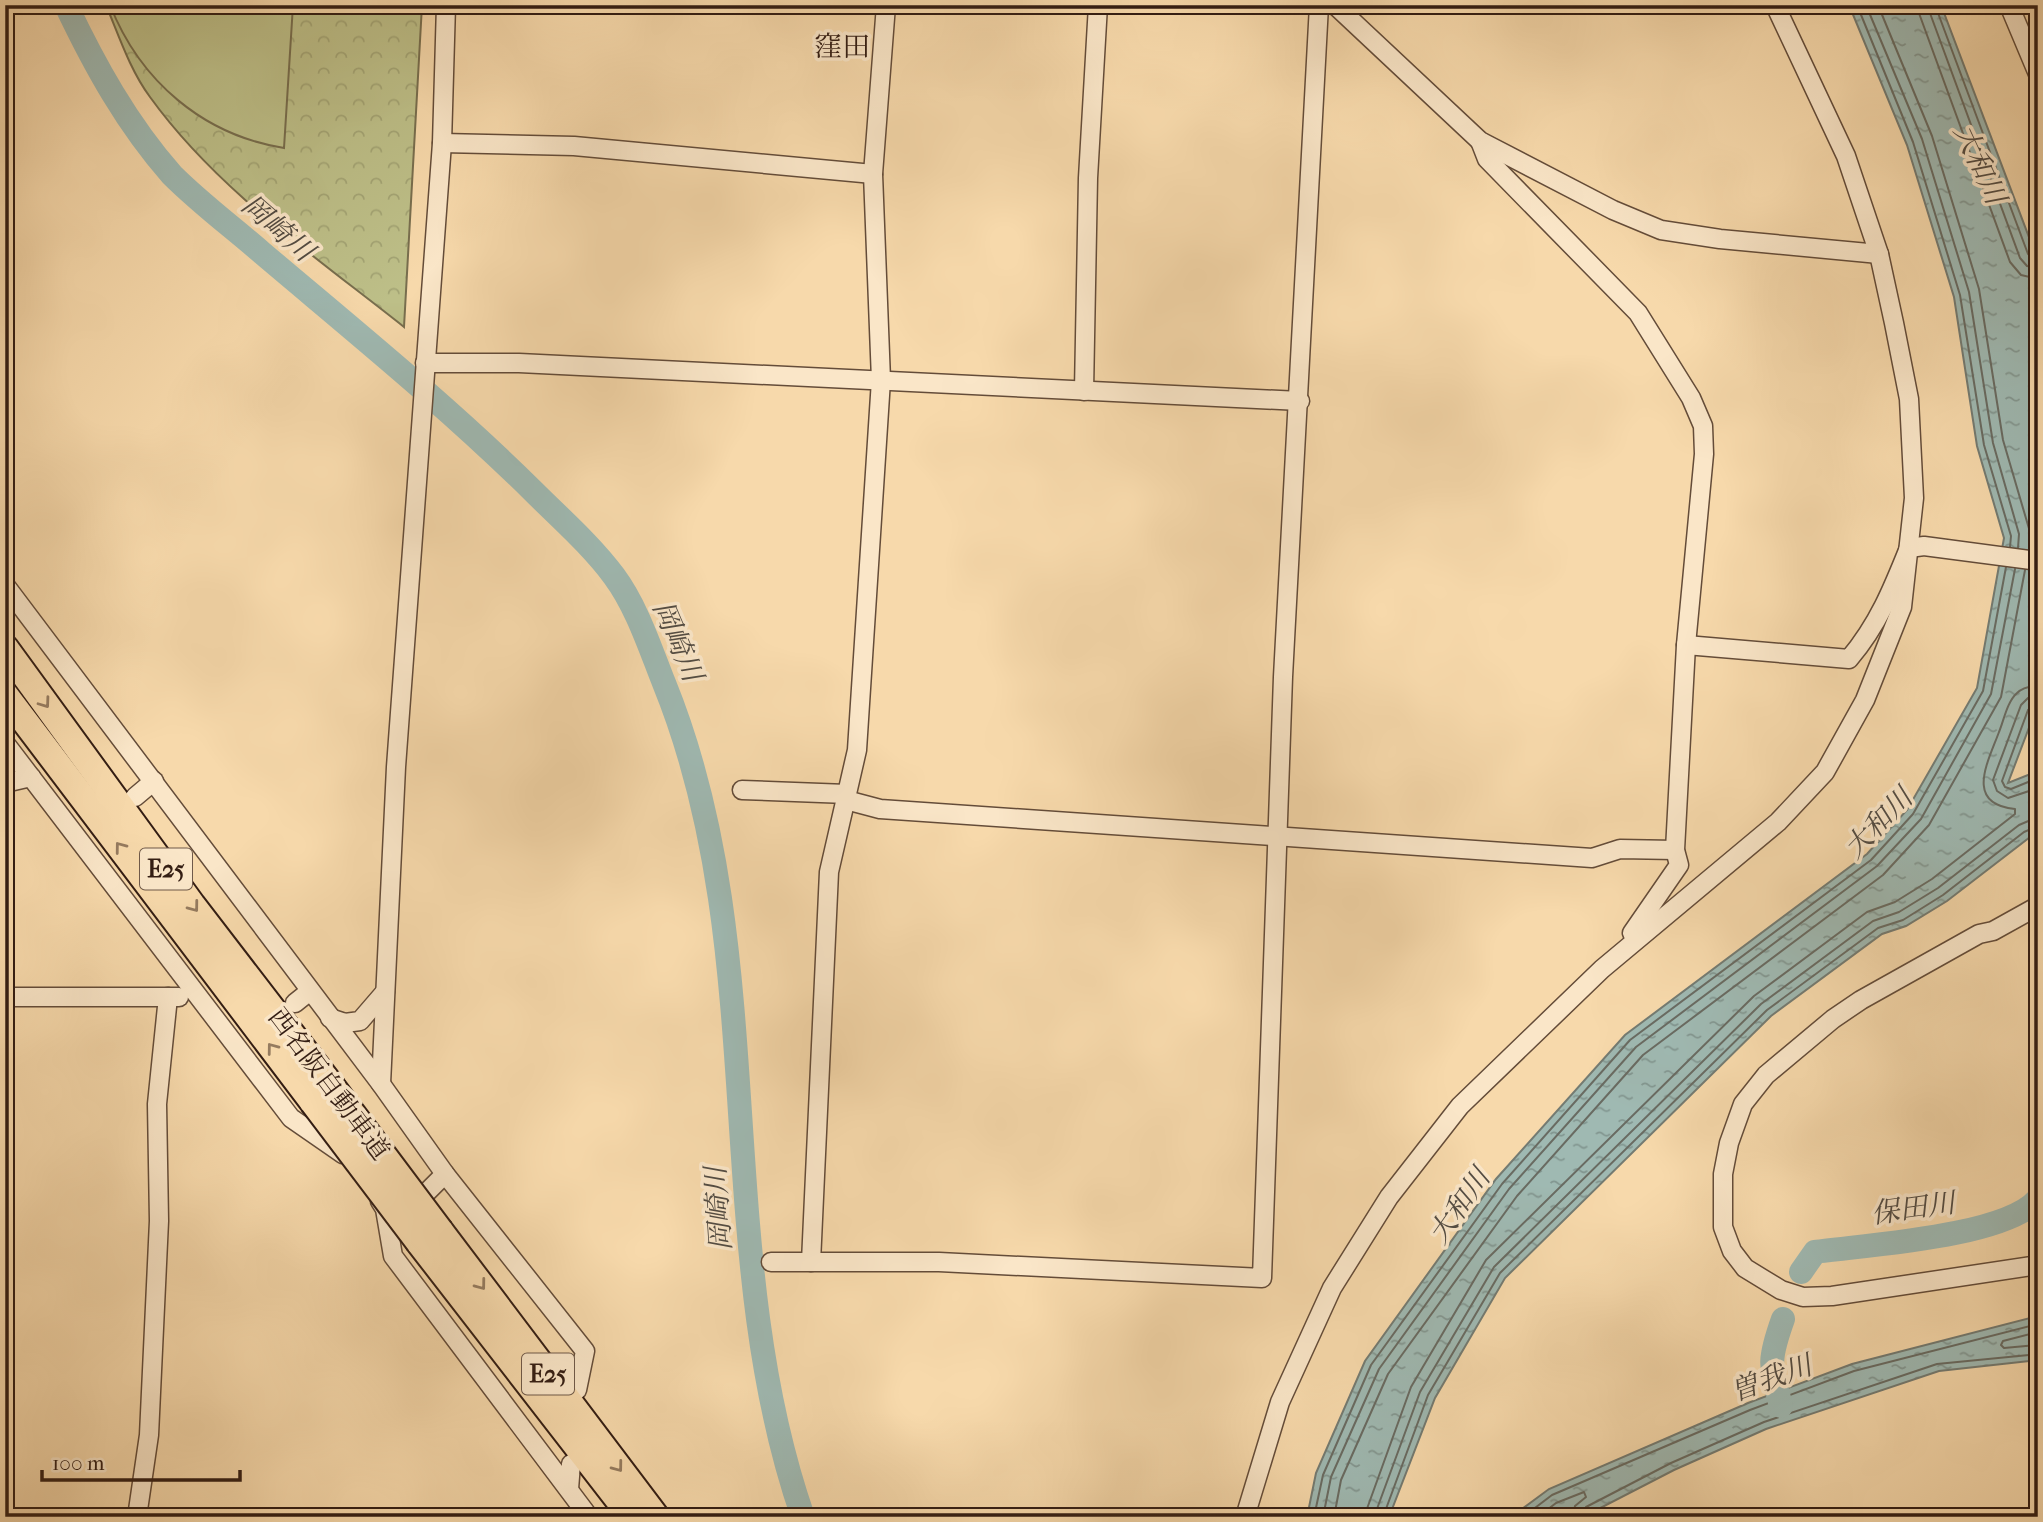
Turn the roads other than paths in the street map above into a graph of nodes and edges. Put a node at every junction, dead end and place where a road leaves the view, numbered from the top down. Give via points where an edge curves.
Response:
1 (446, 5) edge
2 (886, 5) edge
3 (1098, 5) edge
4 (1319, 5) edge
5 (1335, 5) edge
6 (1775, 5) edge
7 (2008, 5) edge
8 (2038, 74) edge
9 (1480, 141) junction
10 (442, 143) junction
11 (873, 174) junction
12 (1879, 254) junction
13 (425, 363) junction
14 (881, 380) junction
15 (1084, 391) junction
16 (1300, 401) junction
17 (1917, 547) junction
18 (2038, 561) edge
19 (5, 585) edge
20 (1686, 645) junction
21 (5, 648) edge
22 (5, 695) edge
23 (5, 743) edge
24 (32, 777) junction
25 (154, 781) junction
26 (5, 783) edge
27 (742, 790) dead end
28 (135, 797) dead end
29 (847, 797) junction
30 (1279, 839) junction
31 (1675, 850) junction
32 (2038, 906) edge
33 (1602, 969) junction
34 (310, 991) junction
35 (385, 992) junction
36 (168, 997) junction
37 (5, 998) edge
38 (207, 1003) junction
39 (295, 1003) dead end
40 (330, 1018) junction
41 (381, 1084) junction
42 (323, 1095) junction
43 (445, 1174) junction
44 (387, 1231) junction
45 (429, 1237) junction
46 (771, 1262) dead end
47 (811, 1262) junction
48 (2038, 1265) edge
49 (577, 1390) dead end
50 (571, 1464) dead end
51 (569, 1489) junction
52 (137, 1517) edge
53 (589, 1517) edge
54 (632, 1517) edge
55 (656, 1517) edge
56 (1245, 1517) edge

1 - 10 street
2 - 11 street
3 - 15 street via 1088,178
4 - 16 street
5 - 9 street
6 - 12 street via 1846,156
7 - 8 street
9 - 12 street via 1661,230
9 - 20 street via 1488,159 1638,313 1691,398 1703,426
10 - 11 street via 574,146
10 - 13 street
11 - 14 street
12 - 17 street via 1909,399
13 - 14 street via 519,363
13 - 35 street
14 - 15 street
14 - 29 street via 857,750
15 - 16 street
16 - 30 street via 1283,677
17 - 18 street
17 - 20 street via 1870,633 1849,659
17 - 33 street via 1902,607 1865,700 1825,772 1778,822
19 - 25 street
20 - 31 street
21 -> 42 highway, 西名阪自動車道 / E25
42 -> 22 highway, 西名阪自動車道 / E25
23 - 24 street
24 - 26 street
24 - 38 street via 56,794
25 - 28 street
25 - 34 street
27 - 29 street
29 - 30 street via 880,809
29 - 47 street via 829,872
30 - 31 street via 1592,859 1620,849
30 - 47 street via 1262,1279 939,1262
31 - 33 street via 1679,865 1637,928
32 - 48 street via 1861,1000 1766,1075 1743,1104 1729,1143 1723,1174 1723,1227 1745,1268 1803,1297
33 - 56 street via 1460,1106 1389,1197 1332,1289 1280,1402
34 - 39 street
34 - 40 street
35 - 40 street via 360,1021
35 - 41 street
36 - 37 street
36 - 38 street
36 - 52 street via 157,1104 159,1221 149,1435
38 - 44 street via 290,1118 342,1154 380,1200
40 - 41 street
41 - 43 street
42 - 45 highway, 西名阪自動車道 / E25, bridge
43 - 44 street
43 - 49 street via 585,1351
44 - 51 street via 393,1256
45 - 54 highway, 西名阪自動車道 / E25
45 -> 55 highway, 西名阪自動車道 / E25
46 - 47 street
50 - 51 street
51 - 53 street

